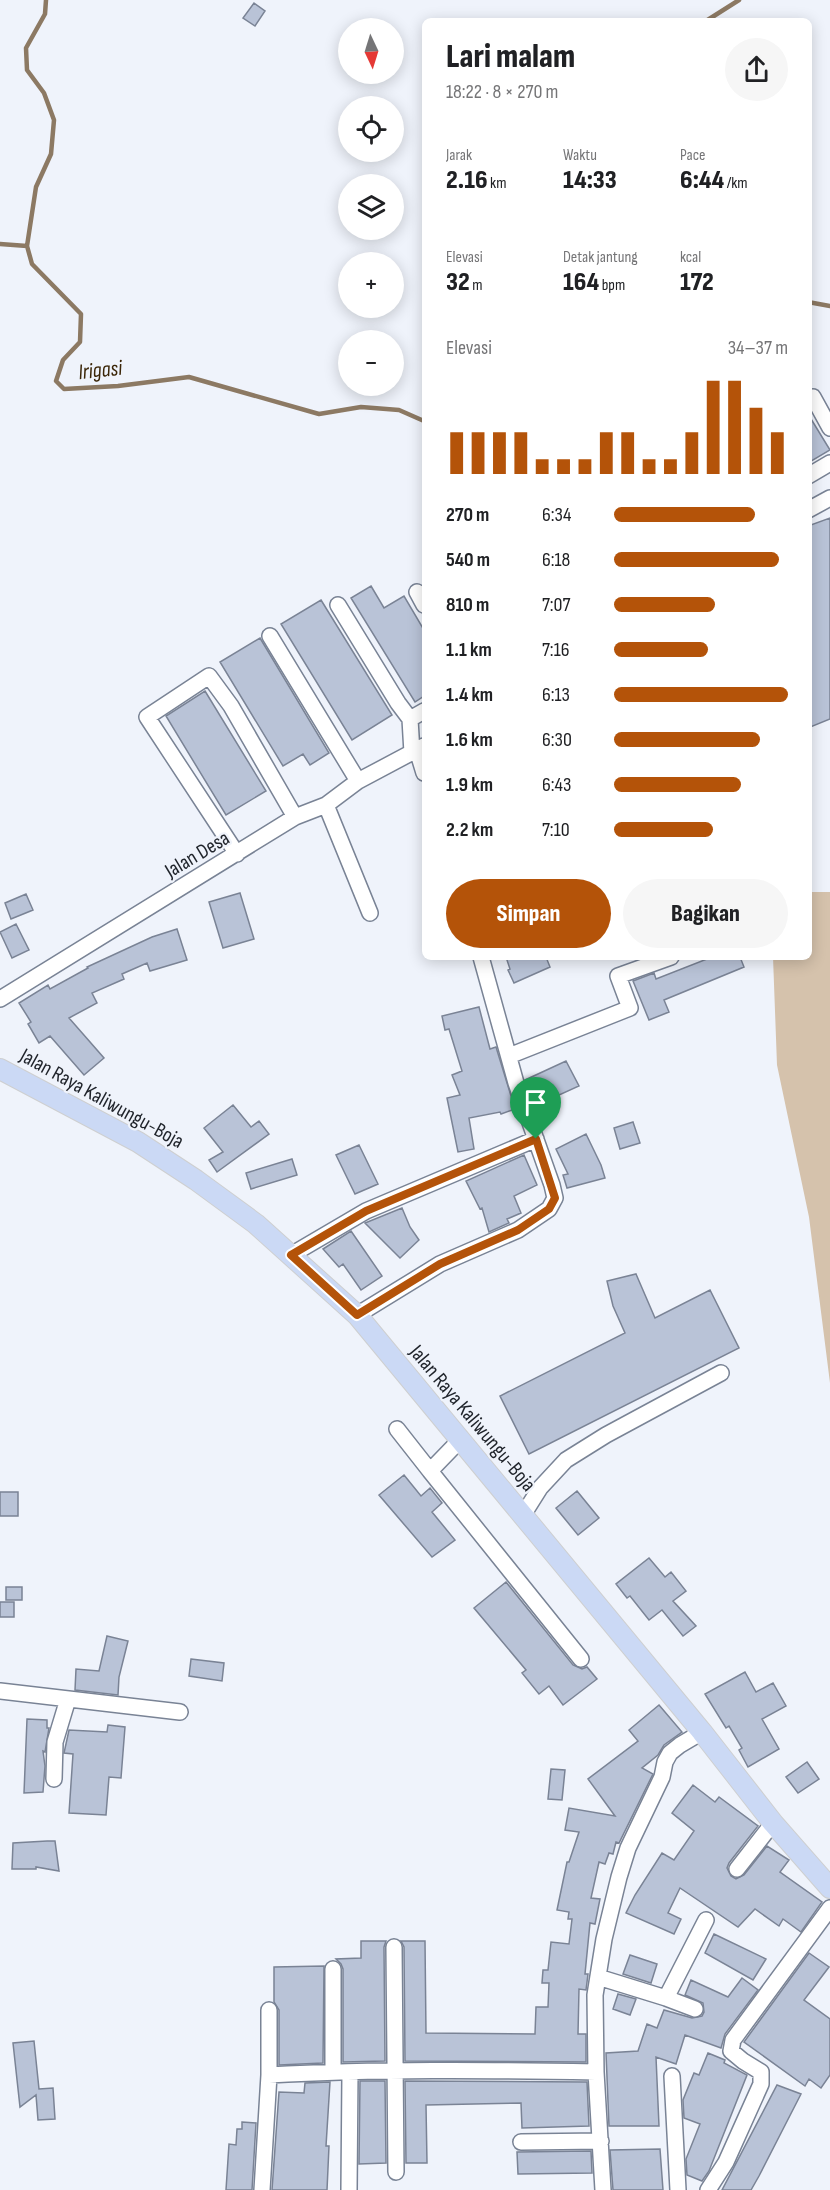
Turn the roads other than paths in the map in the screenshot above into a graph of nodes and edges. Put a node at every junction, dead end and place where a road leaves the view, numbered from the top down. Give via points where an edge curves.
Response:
1 (813, 397) dead end
2 (830, 428) edge
3 (830, 463) edge
4 (812, 474) edge
5 (830, 498) edge
6 (812, 508) edge
7 (338, 605) dead end
8 (270, 636) dead end
9 (422, 712) edge
10 (410, 719) junction
11 (418, 750) edge
12 (422, 765) edge
13 (358, 781) junction
14 (326, 805) junction
15 (295, 818) junction
16 (237, 855) junction
17 (370, 913) dead end
18 (482, 960) edge
19 (663, 960) edge
20 (0, 999) edge
21 (510, 1056) junction
22 (0, 1069) edge
23 (536, 1139) junction
24 (291, 1255) junction
25 (357, 1315) junction
26 (721, 1373) dead end
27 (397, 1429) dead end
28 (460, 1440) junction
29 (430, 1471) junction
30 (523, 1515) junction
31 (581, 1659) dead end
32 (0, 1690) edge
33 (68, 1699) junction
34 (180, 1712) dead end
35 (702, 1732) junction
36 (54, 1779) dead end
37 (773, 1823) junction
38 (737, 1869) dead end
39 (830, 1888) edge
40 (830, 1908) edge
41 (706, 1920) dead end
42 (394, 1947) dead end
43 (333, 1969) dead end
44 (598, 1977) junction
45 (666, 1998) junction
46 (695, 2009) dead end
47 (269, 2010) dead end
48 (394, 2069) junction
49 (333, 2071) junction
50 (596, 2072) junction
51 (350, 2073) junction
52 (269, 2075) junction
53 (672, 2076) dead end
54 (601, 2141) junction
55 (521, 2142) dead end
56 (396, 2172) dead end
57 (262, 2190) edge
58 (349, 2190) edge
59 (603, 2190) edge
60 (678, 2190) edge
61 (708, 2190) edge

1 - 2 street
3 - 4 street
5 - 6 street
7 - 10 street
8 - 13 street
9 - 10 street
10 - 11 street
11 - 12 street
11 - 13 street, Jalan Desa
13 - 14 street, Jalan Desa
14 - 15 street, Jalan Desa
14 - 17 street
15 - 16 street, Jalan Desa
15 - 16 street via 231,706 209,676 147,717
16 - 20 street, Jalan Desa
18 - 21 street
19 - 21 street via 618,976 630,1008
21 - 23 street
22 - 24 main road, Jalan Raya Kaliwungu-Boja via 138,1142 256,1224
23 - 24 street via 366,1211
23 - 25 street via 555,1198 549,1209 518,1230 440,1264
24 - 25 main road, Jalan Raya Kaliwungu-Boja
25 - 28 main road, Jalan Raya Kaliwungu-Boja
26 - 30 street via 566,1460 540,1488
27 - 29 street
28 - 29 street
28 - 30 main road, Jalan Raya Kaliwungu-Boja
29 - 31 street
30 - 35 main road, Jalan Raya Kaliwungu-Boja
32 - 33 street
33 - 34 street
33 - 36 street via 55,1742
35 - 37 main road, Jalan Raya Kaliwungu-Boja
35 - 44 street via 670,1753 628,1848
37 - 38 street
37 - 39 main road, Jalan Raya Kaliwungu-Boja
40 - 61 street via 733,2040 731,2050 761,2072 761,2084 726,2162
41 - 45 street
42 - 48 street
43 - 49 street
44 - 45 street
44 - 50 street
45 - 46 street
47 - 52 street
48 - 50 street
48 - 51 street
48 - 56 street
49 - 51 street
49 - 52 street
50 - 54 street
51 - 58 street
52 - 57 street
53 - 60 street
54 - 55 street
54 - 59 street

